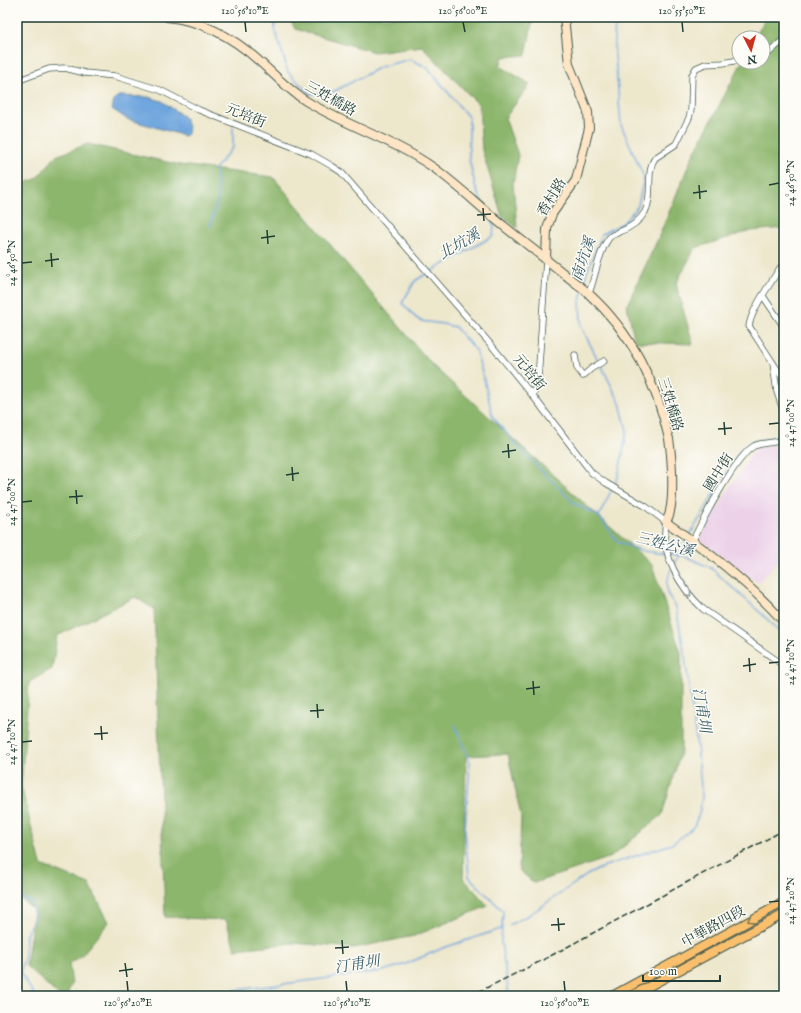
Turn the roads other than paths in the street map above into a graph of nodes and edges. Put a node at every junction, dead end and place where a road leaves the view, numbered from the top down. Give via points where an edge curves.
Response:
1 (168, 17) edge
2 (564, 17) edge
3 (784, 39) edge
4 (771, 51) edge
5 (731, 62) edge
6 (17, 82) edge
7 (546, 260) junction
8 (784, 274) edge
9 (589, 293) junction
10 (763, 296) junction
11 (784, 327) edge
12 (575, 355) dead end
13 (604, 361) dead end
14 (772, 361) junction
15 (784, 380) edge
16 (533, 396) junction
17 (784, 414) edge
18 (784, 440) edge
19 (666, 522) junction
20 (692, 542) junction
21 (784, 622) edge
22 (784, 668) edge
23 (784, 902) edge
24 (784, 914) edge
25 (612, 996) edge
26 (631, 996) edge

1 - 7 street, 三姓橋路 via 201,24 221,33 259,60 305,100 388,141 434,168
2 - 7 street, 香村路 via 569,64 588,112 589,128 576,180 552,214 547,229
3 - 4 street
5 - 9 street via 705,64 696,68 692,74 689,118 676,144 653,161 649,204 640,220 609,237
6 - 16 street, 元培街 via 49,69 65,68 114,76 160,90 199,110 311,154 332,166 341,172 425,268
7 - 9 street, 三姓橋路
7 - 16 street, 香村路 via 538,380
8 - 10 street via 780,268
9 - 19 street, 三姓橋路 via 617,324 634,348 653,385 671,450 671,505
10 - 11 street
10 - 14 street via 749,326
12 - 13 street via 577,368 583,376
14 - 15 street
14 - 17 street
16 - 19 street, 元培街 via 592,473
18 - 20 street, 國中街 via 756,445 747,451 702,521
19 - 20 street
19 -> 22 street, 三姓橋路 via 664,531 670,560 688,593 703,609
20 - 21 street via 765,602
23 -> 25 main road, 中華路四段
24 - 26 main road, 中華路四段

